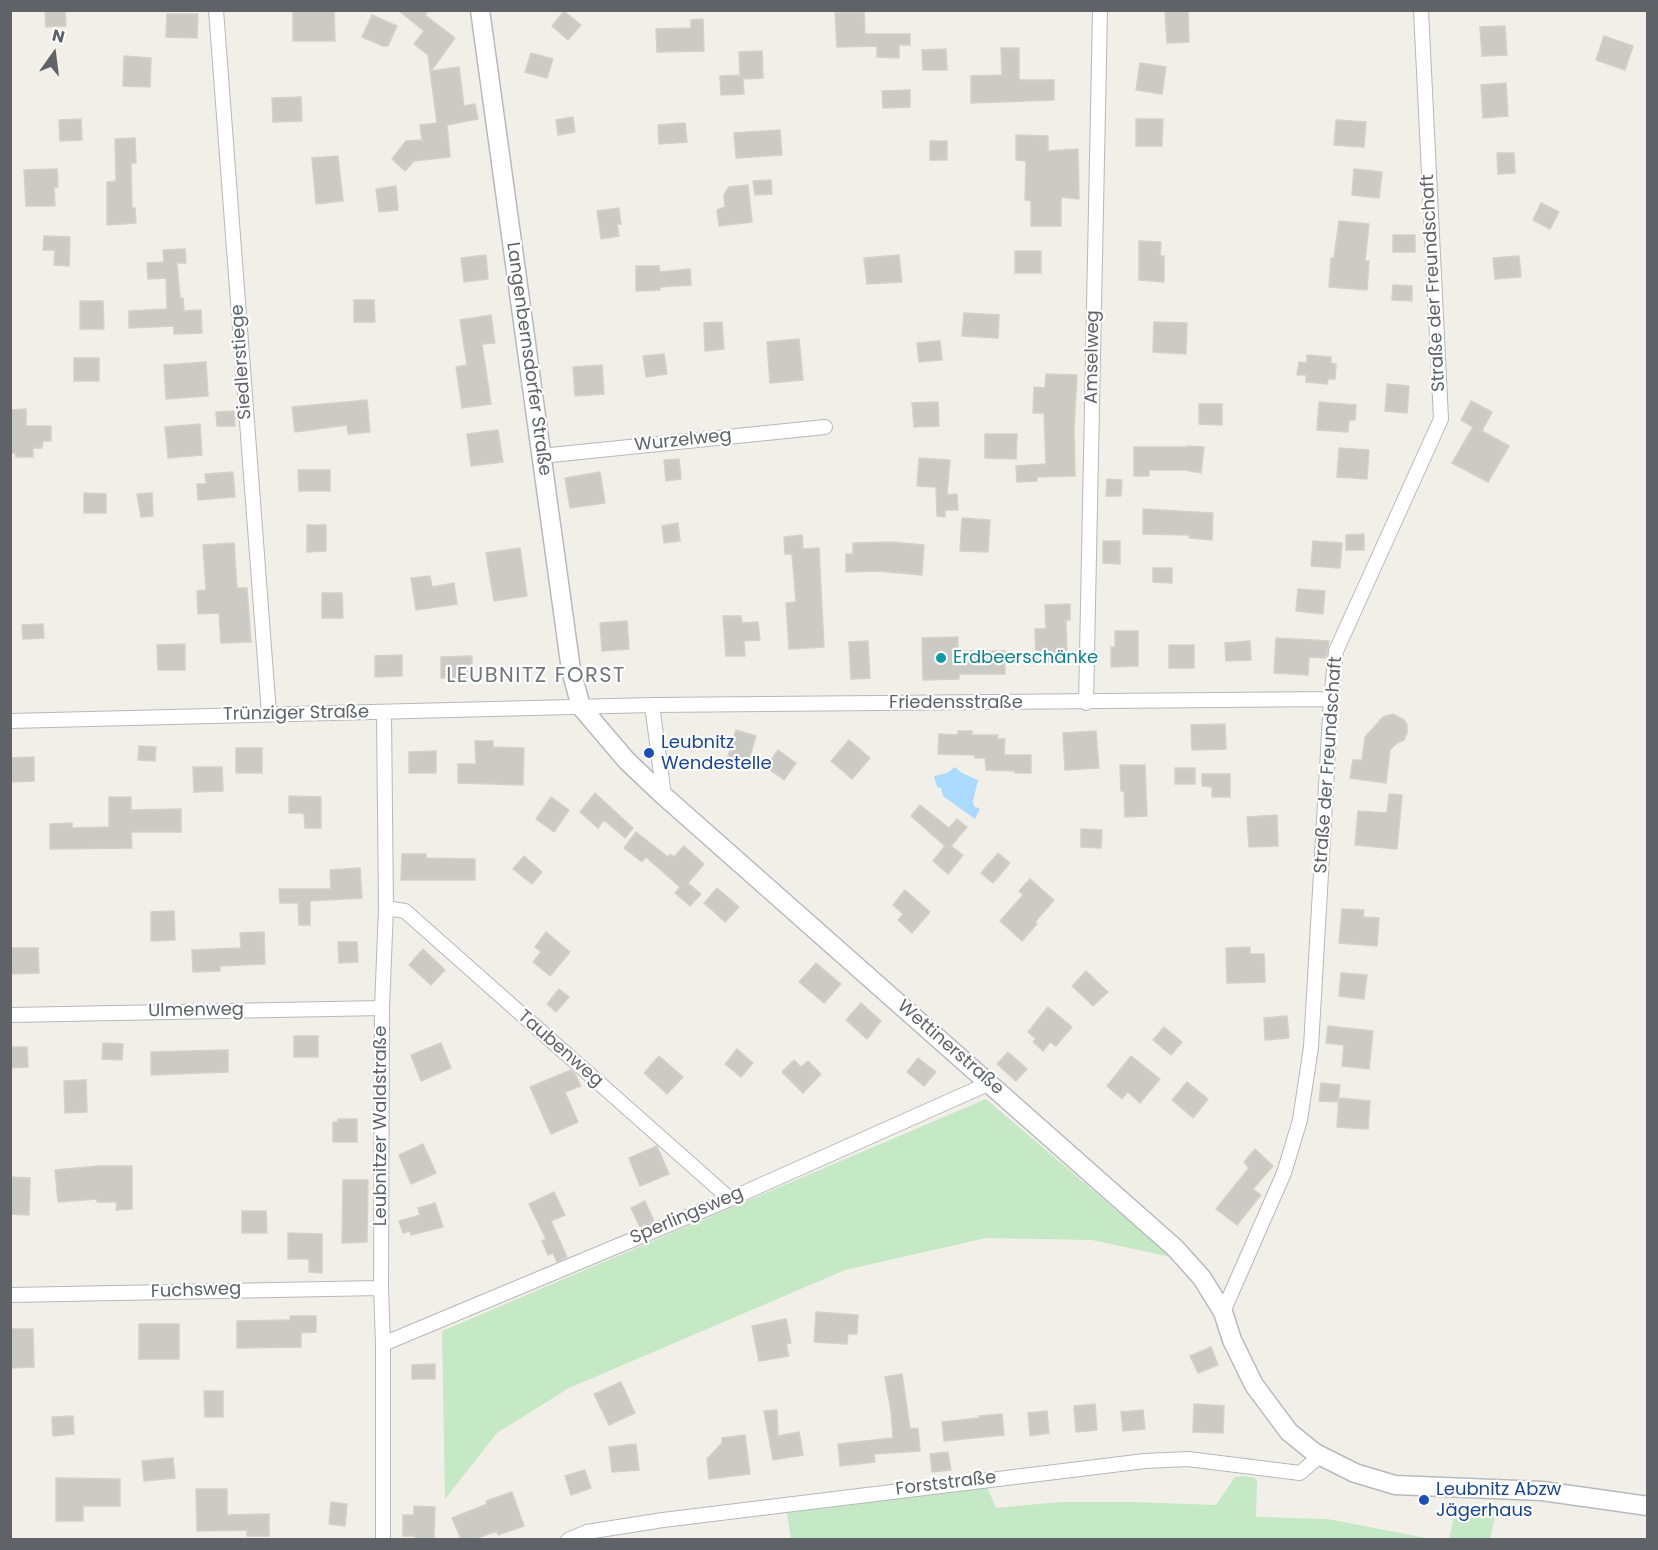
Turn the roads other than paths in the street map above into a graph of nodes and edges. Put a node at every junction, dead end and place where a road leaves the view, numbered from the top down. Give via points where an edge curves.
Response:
1 (216, 10) edge
2 (480, 10) edge
3 (1100, 10) edge
4 (1421, 10) edge
5 (825, 427) dead end
6 (541, 456) junction
7 (1331, 699) junction
8 (1086, 703) junction
9 (652, 705) junction
10 (581, 707) junction
11 (384, 713) junction
12 (269, 714) junction
13 (10, 721) edge
14 (664, 796) junction
15 (386, 908) junction
16 (382, 1008) junction
17 (10, 1015) edge
18 (990, 1083) junction
19 (730, 1199) junction
20 (381, 1288) junction
21 (10, 1295) edge
22 (1223, 1312) junction
23 (383, 1344) junction
24 (1320, 1456) junction
25 (1647, 1506) edge
26 (383, 1539) edge
27 (568, 1539) edge

1 - 12 street, Siedlerstiege
2 - 6 street, Langenbernsdorfer Straße
3 - 8 street, Amselweg
4 - 7 street, Straße der Freundschaft via 1441,419 1336,651
5 - 6 street, Wurzelweg
6 - 10 street, Langenbernsdorfer Straße via 571,670
7 - 8 street, Friedensstraße
7 - 22 street, Straße der Freundschaft via 1311,1047 1300,1120 1284,1173
8 - 9 street, Friedensstraße
9 - 10 street, Friedensstraße
9 - 14 street
10 - 11 street, Trünziger Straße
10 - 14 street, Wettinerstraße via 627,761
11 - 12 street, Trünziger Straße
11 - 15 street, Leubnitzer Waldstraße
12 - 13 street, Trünziger Straße
14 - 18 street, Wettinerstraße
15 - 16 street, Leubnitzer Waldstraße
15 - 19 street, Taubenweg via 405,911
16 - 17 street, Ulmenweg
16 - 20 street, Leubnitzer Waldstraße
18 - 19 street, Sperlingsweg
18 - 22 street, Wettinerstraße via 1176,1248 1202,1278
19 - 23 street, Sperlingsweg
20 - 21 street, Fuchsweg
20 - 23 street, Leubnitzer Waldstraße
22 - 24 street via 1254,1385 1289,1432
23 - 26 street, Leubnitzer Waldstraße
24 - 25 street via 1355,1473 1395,1485 1542,1491
24 - 27 street, Forststraße via 1300,1473 1188,1459 1145,1461 663,1520 587,1532

